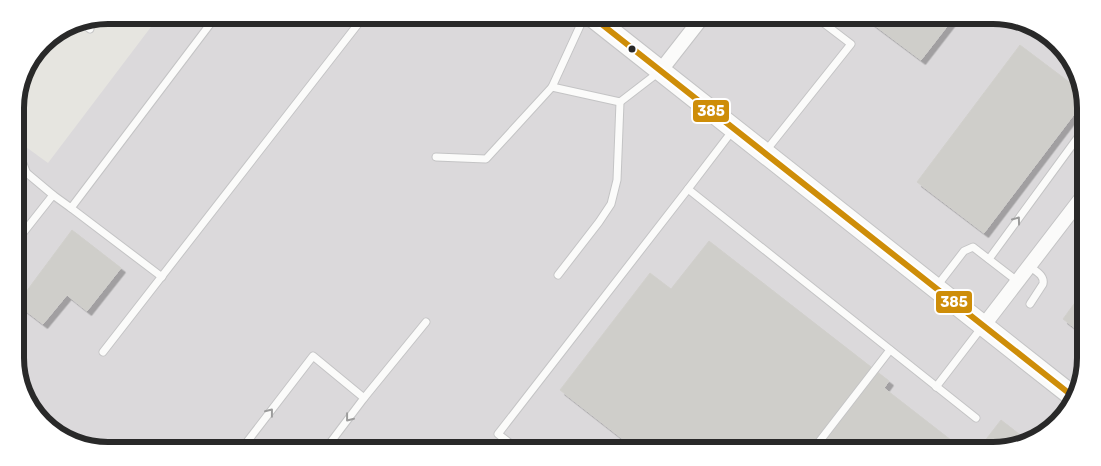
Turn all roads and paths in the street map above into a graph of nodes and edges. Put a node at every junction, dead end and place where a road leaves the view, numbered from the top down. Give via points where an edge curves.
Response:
1 (210, 24) edge
2 (358, 24) edge
3 (581, 24) edge
4 (602, 24) edge
5 (692, 24) edge
6 (825, 24) edge
7 (87, 26) edge
8 (90, 29) dead end
9 (661, 70) junction
10 (552, 87) junction
11 (620, 102) junction
12 (734, 128) junction
13 (1077, 138) edge
14 (764, 152) junction
15 (436, 157) dead end
16 (24, 166) edge
17 (24, 171) edge
18 (24, 173) edge
19 (27, 174) junction
20 (688, 189) junction
21 (53, 195) junction
22 (1077, 204) edge
23 (71, 208) junction
24 (24, 232) edge
25 (988, 259) junction
26 (1029, 266) junction
27 (558, 275) dead end
28 (162, 277) junction
29 (1018, 281) junction
30 (936, 288) junction
31 (1030, 304) dead end
32 (426, 322) dead end
33 (984, 325) junction
34 (890, 350) junction
35 (103, 352) dead end
36 (936, 387) junction
37 (1070, 394) edge
38 (364, 398) junction
39 (976, 418) dead end
40 (247, 442) edge
41 (331, 442) edge
42 (508, 442) edge
43 (819, 442) edge

1 - 23 lane
2 - 28 lane
3 - 10 lane
4 - 9 main road
5 - 9 street
6 - 14 lane via 851,44
7 - 8 lane
9 - 11 lane
9 - 12 main road
10 - 11 lane
10 - 15 lane via 486,159
11 - 27 lane via 617,180 611,204
12 - 14 main road
12 - 20 lane
25 -> 13 lane
14 - 30 main road
16 - 19 lane
17 - 19 lane
18 - 19 lane
19 - 21 lane
20 - 34 lane
20 - 42 lane via 498,434
21 - 23 lane
21 - 24 lane
22 - 26 street
23 - 28 lane
25 - 29 lane
25 - 30 lane via 973,247 964,251
26 - 29 street
26 - 31 lane via 1043,281
28 - 35 lane
29 - 33 street
30 - 33 main road
32 - 38 lane
33 - 36 lane
33 - 37 main road
34 - 36 lane
34 - 43 lane
36 - 39 lane
40 -> 38 lane via 313,356
38 -> 41 lane

